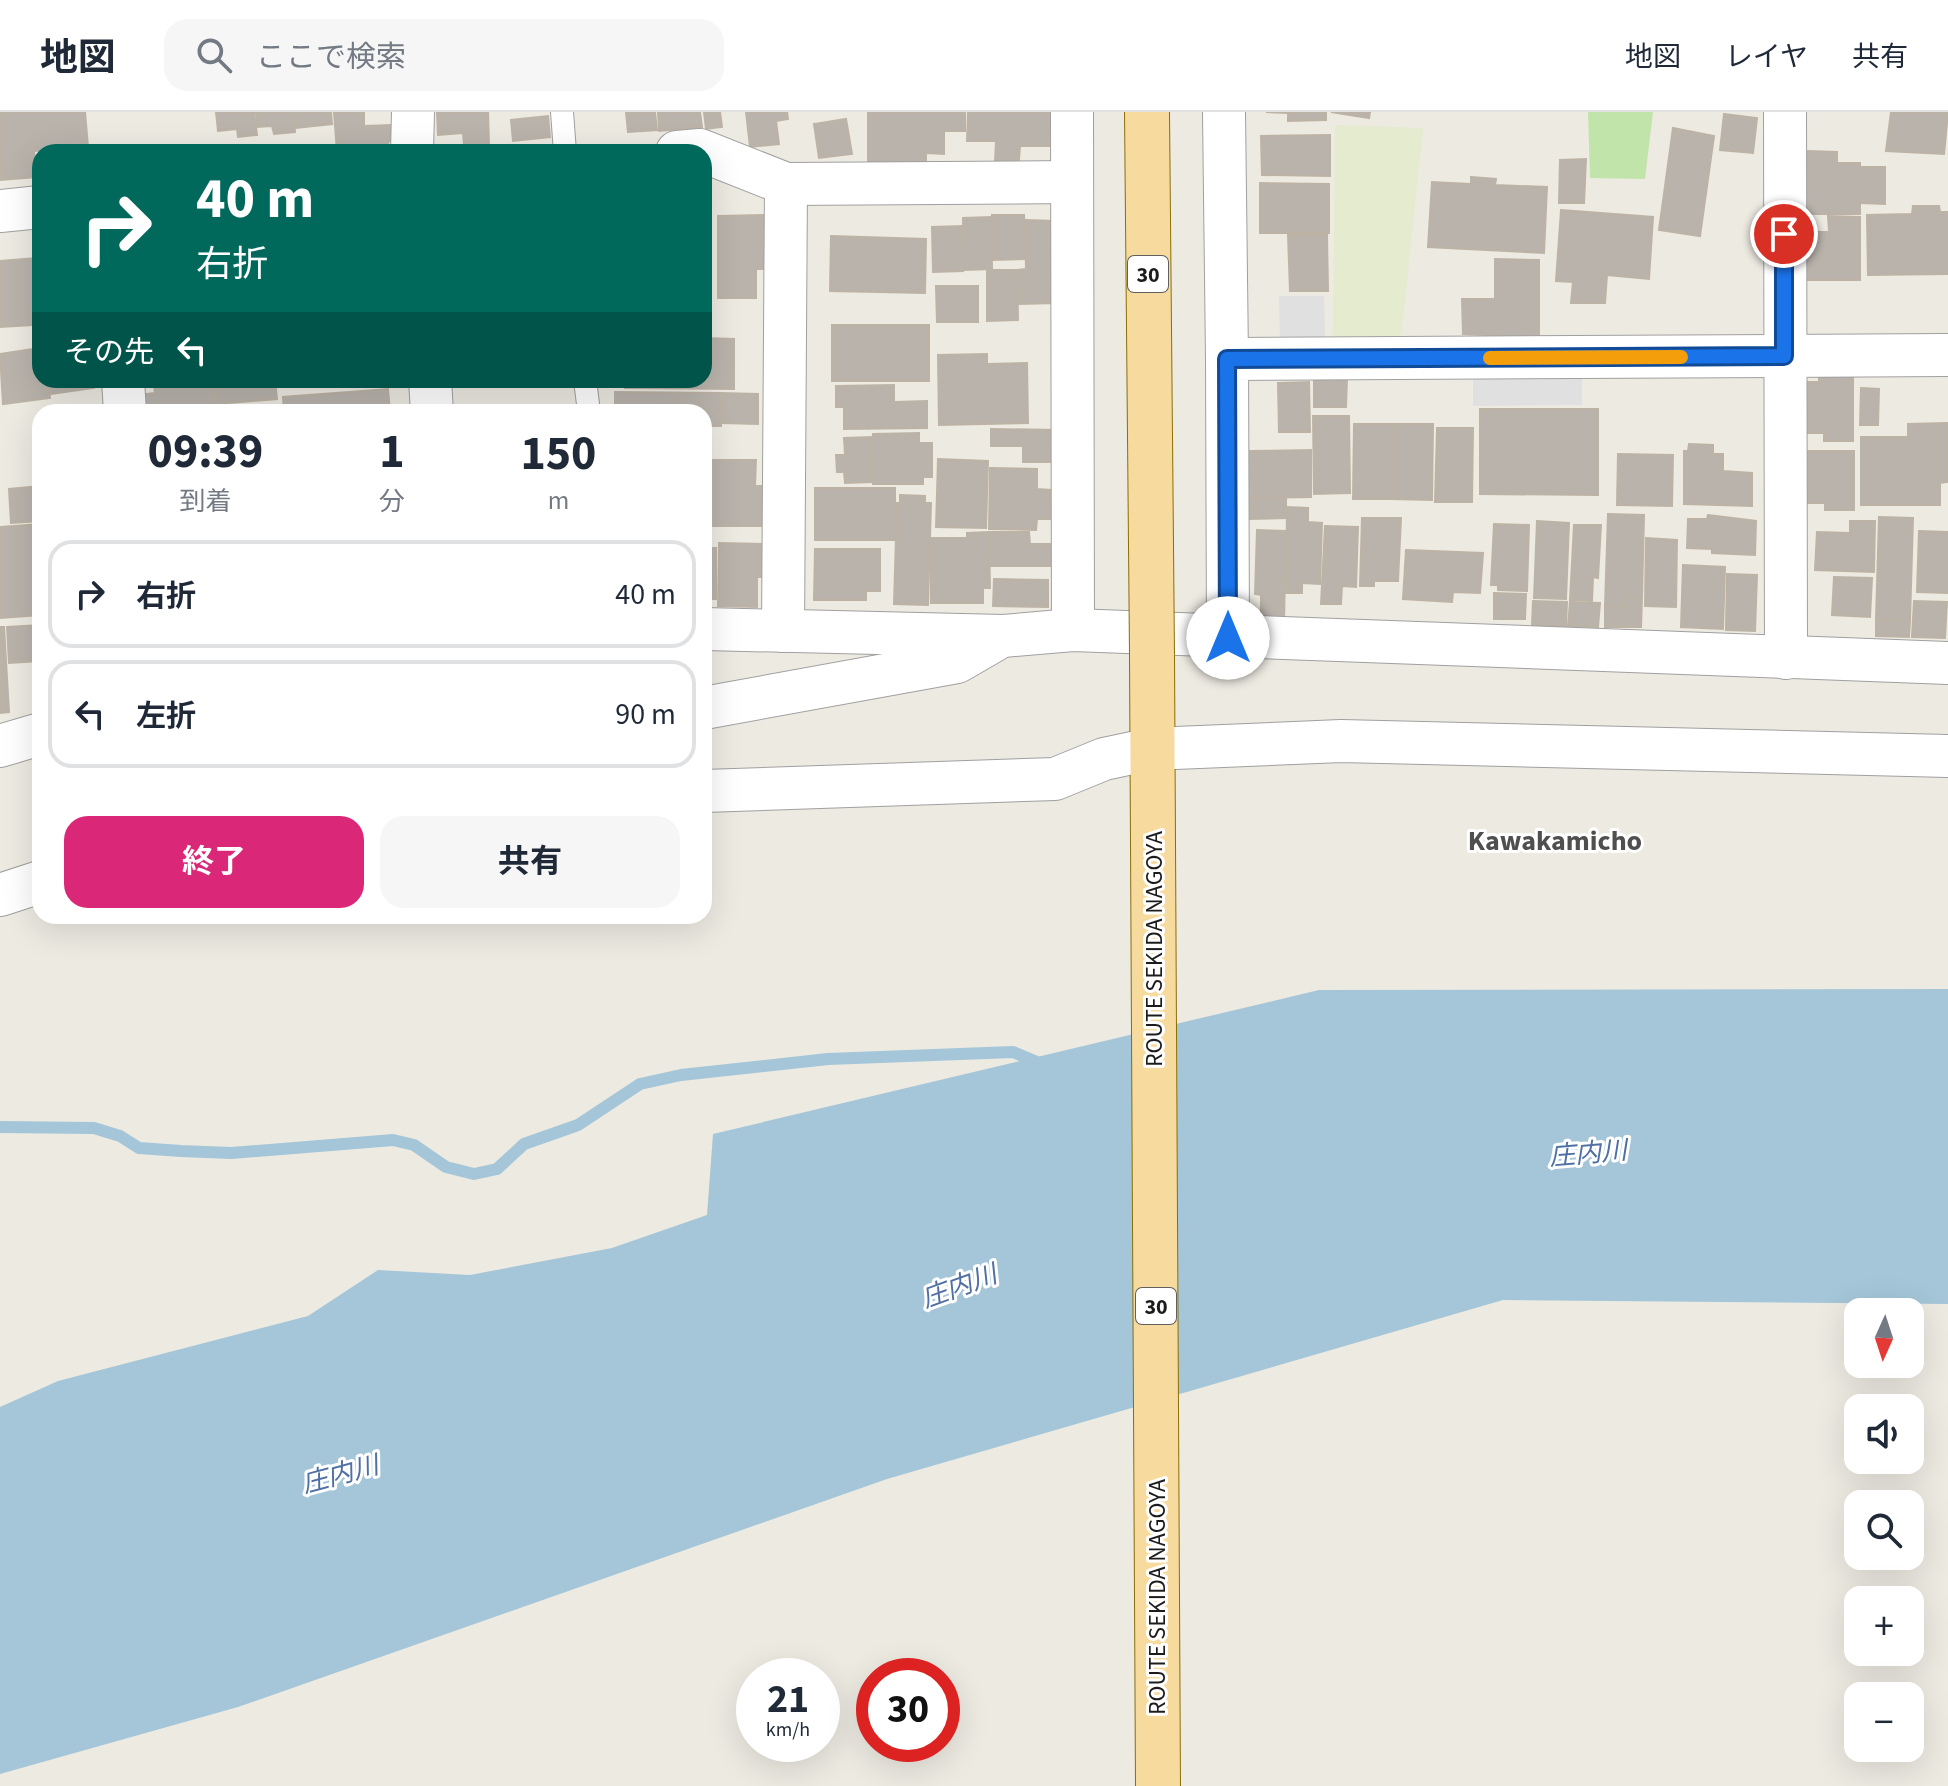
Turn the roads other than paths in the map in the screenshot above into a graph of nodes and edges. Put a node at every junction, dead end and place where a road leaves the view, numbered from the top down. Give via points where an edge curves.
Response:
1 (413, 112) edge
2 (562, 112) edge
3 (1072, 112) edge
4 (1147, 112) edge
5 (1224, 112) edge
6 (1785, 112) edge
7 (412, 144) edge
8 (564, 144) edge
9 (712, 155) edge
10 (1072, 182) junction
11 (786, 184) junction
12 (32, 208) edge
13 (0, 211) edge
14 (1948, 355) edge
15 (1784, 356) junction
16 (1227, 359) junction
17 (712, 629) edge
18 (1073, 630) junction
19 (783, 631) junction
20 (1003, 636) junction
21 (1228, 638) junction
22 (1786, 658) junction
23 (1948, 663) edge
24 (712, 707) edge
25 (32, 736) edge
26 (0, 746) edge
27 (1151, 749) junction
28 (1948, 756) edge
29 (712, 791) edge
30 (32, 885) edge
31 (0, 895) edge
32 (1158, 1786) edge

1 - 7 street
2 - 8 lane
3 - 10 street
4 - 27 main road, ROUTE SEKIDA NAGOYA / 30, bridge
5 - 16 street
6 - 15 street
9 - 11 street
10 - 11 street
10 - 18 street
11 - 19 street
12 - 13 street
14 - 15 street
15 - 16 street
15 - 22 street
16 - 21 street
17 - 19 street
18 - 20 street
18 - 21 street
19 - 20 street
20 - 24 street via 957,662
21 - 22 street
22 - 23 street
25 - 26 street
27 - 28 street via 1341,741
27 - 29 street via 1104,759 1055,779
27 - 32 main road, ROUTE SEKIDA NAGOYA / 30
30 - 31 street

